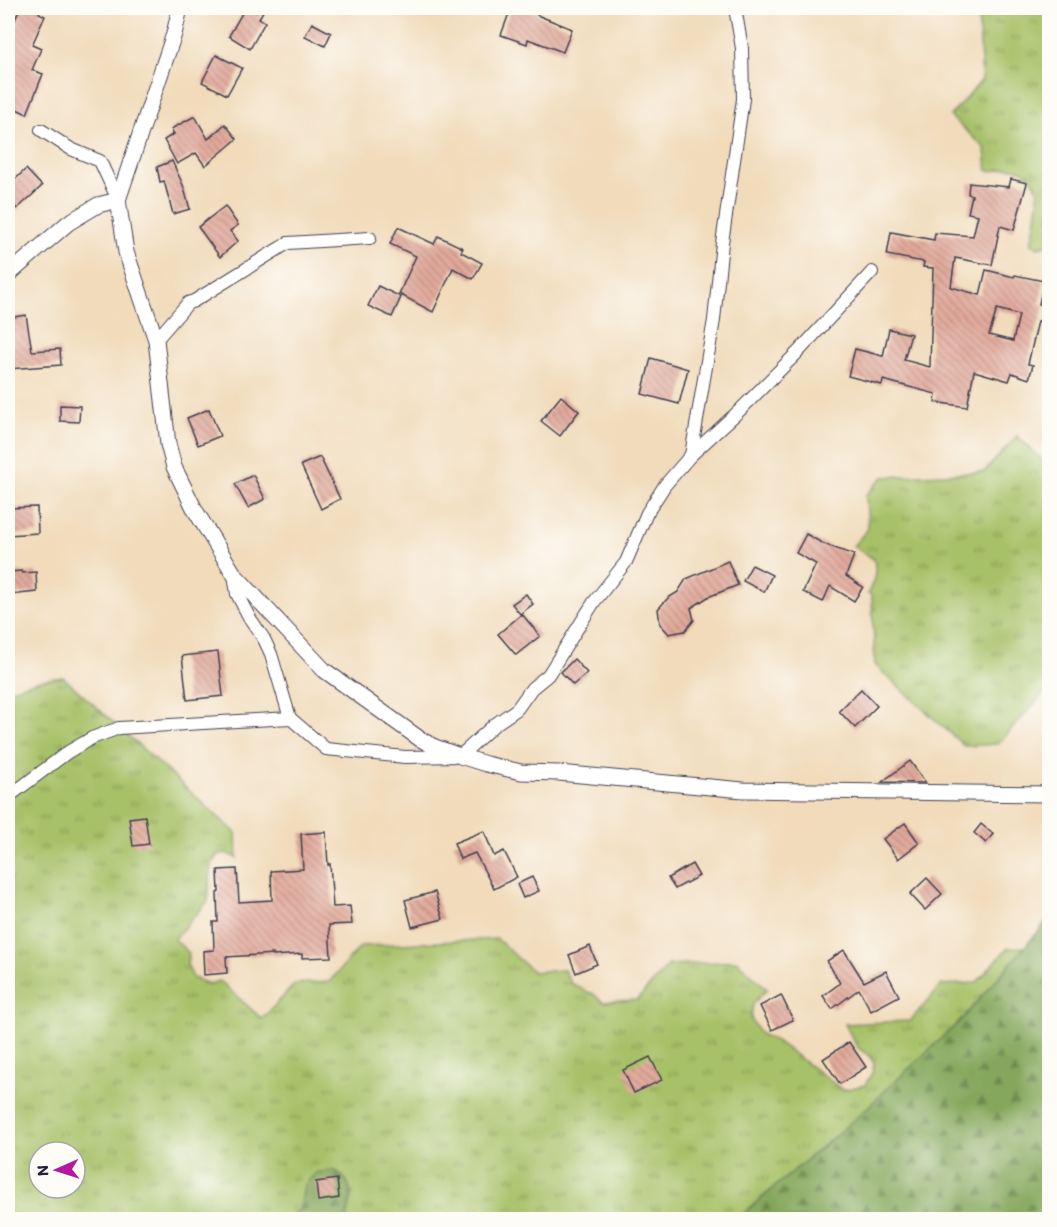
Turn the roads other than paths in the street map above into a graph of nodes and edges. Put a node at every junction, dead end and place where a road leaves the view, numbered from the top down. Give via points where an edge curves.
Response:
1 (180, 8) edge
2 (735, 8) edge
3 (41, 130) dead end
4 (118, 200) junction
5 (370, 238) dead end
6 (872, 272) dead end
7 (8, 275) edge
8 (156, 340) junction
9 (691, 455) junction
10 (234, 574) junction
11 (290, 718) junction
12 (460, 756) junction
13 (1050, 794) edge
14 (8, 797) edge

1 - 4 street
2 - 9 street via 742,48 743,99 714,320
3 - 4 street via 100,161
4 - 7 street via 98,205 68,223
4 - 8 street via 126,252
5 - 8 street via 288,243 188,303
6 - 9 street via 738,412
8 - 10 street via 174,467
9 - 12 street via 647,513 626,562 594,602 548,675 532,688 517,709
10 - 11 street via 237,594 271,654
10 - 12 street via 338,681 420,740
11 - 12 street via 326,749 405,757
11 - 14 street via 119,728 68,752
12 - 13 street via 521,772 743,790

